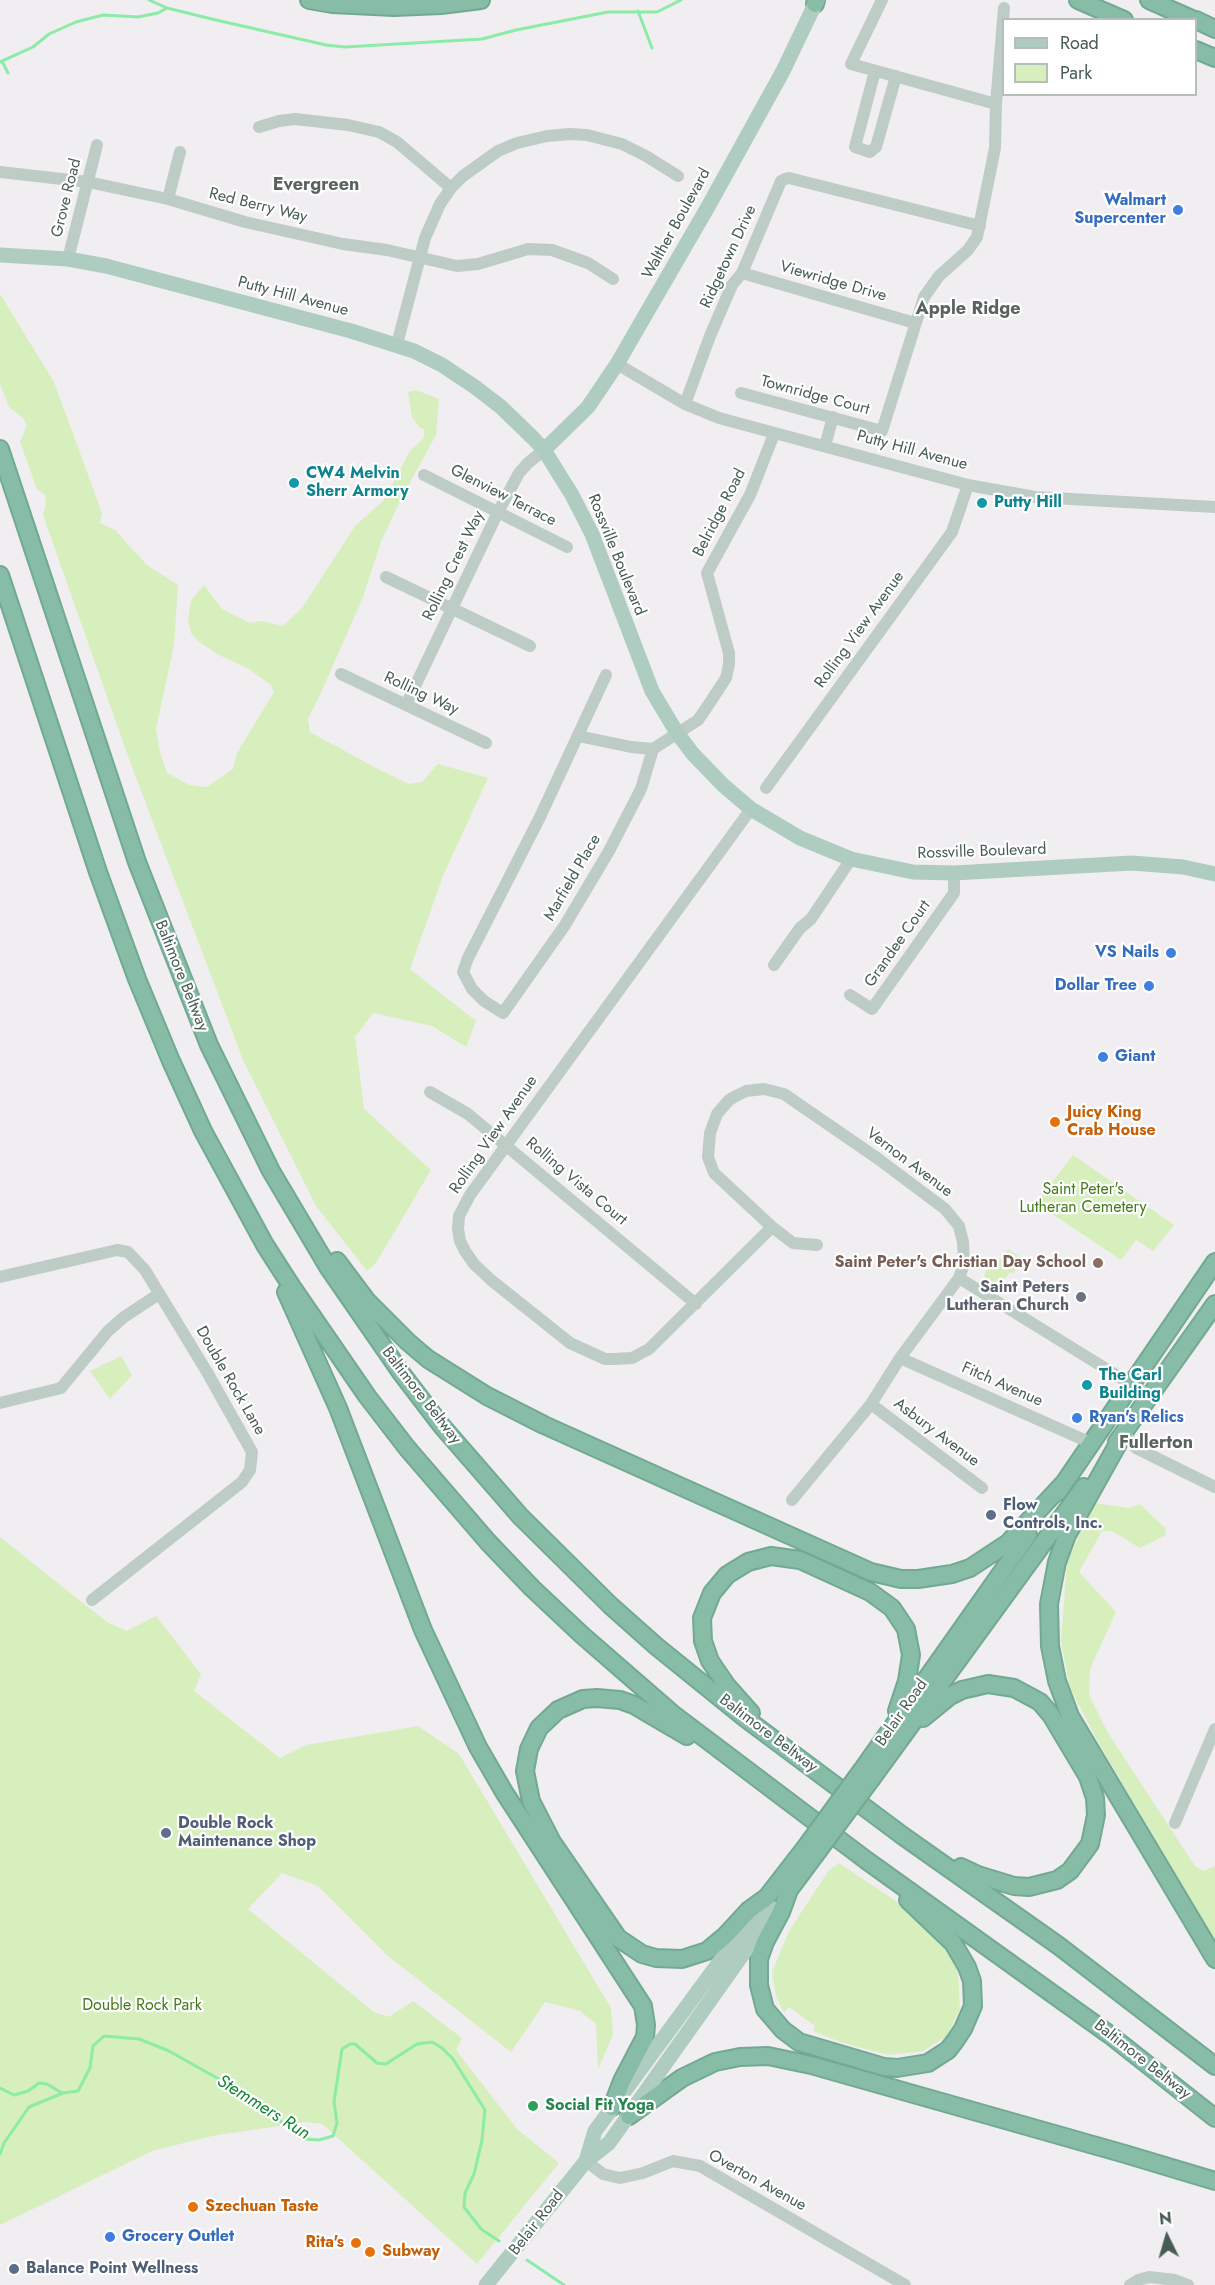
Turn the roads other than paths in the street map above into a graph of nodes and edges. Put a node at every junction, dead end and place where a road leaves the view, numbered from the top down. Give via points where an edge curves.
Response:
1 (309, 0) edge
2 (481, 0) edge
3 (882, 0) edge
4 (1078, 0) edge
5 (1149, 0) edge
6 (816, 1) edge
7 (1004, 8) dead end
8 (1003, 18) edge
9 (1119, 18) edge
10 (1190, 18) edge
11 (1197, 21) edge
12 (1215, 29) edge
13 (1002, 32) edge
14 (1197, 50) edge
15 (1215, 58) edge
16 (875, 71) junction
17 (896, 76) junction
18 (996, 104) junction
19 (259, 128) dead end
20 (97, 145) dead end
21 (180, 152) dead end
22 (0, 172) edge
23 (678, 176) dead end
24 (88, 182) junction
25 (451, 188) junction
26 (168, 199) junction
27 (980, 226) junction
28 (0, 255) edge
29 (420, 259) junction
30 (68, 260) junction
31 (742, 273) junction
32 (613, 279) dead end
33 (915, 323) junction
34 (397, 344) junction
35 (617, 364) junction
36 (741, 393) dead end
37 (686, 404) junction
38 (833, 417) junction
39 (774, 434) junction
40 (825, 446) junction
41 (0, 449) edge
42 (544, 450) junction
43 (424, 475) dead end
44 (968, 485) junction
45 (1215, 507) edge
46 (498, 512) junction
47 (567, 547) dead end
48 (0, 575) edge
49 (386, 577) dead end
50 (452, 608) junction
51 (530, 646) dead end
52 (341, 674) dead end
53 (606, 675) dead end
54 (406, 705) junction
55 (677, 733) junction
56 (578, 736) junction
57 (486, 743) dead end
58 (653, 749) junction
59 (766, 788) dead end
60 (751, 809) junction
61 (851, 859) junction
62 (954, 873) junction
63 (1215, 874) edge
64 (774, 965) dead end
65 (850, 995) dead end
66 (209, 1046) junction
67 (430, 1092) dead end
68 (507, 1146) junction
69 (772, 1227) junction
70 (265, 1245) junction
71 (817, 1245) dead end
72 (1215, 1262) edge
73 (0, 1277) edge
74 (959, 1278) junction
75 (159, 1294) junction
76 (696, 1304) junction
77 (1215, 1304) edge
78 (900, 1358) junction
79 (1131, 1384) junction
80 (1150, 1396) junction
81 (0, 1403) edge
82 (871, 1404) junction
83 (1124, 1433) junction
84 (1091, 1443) junction
85 (1063, 1484) junction
86 (1215, 1487) edge
87 (982, 1488) dead end
88 (792, 1500) dead end
89 (92, 1600) dead end
90 (1215, 1729) edge
91 (897, 1732) junction
92 (774, 1739) junction
93 (752, 1775) junction
94 (1175, 1824) dead end
95 (903, 1836) junction
96 (813, 1847) junction
97 (866, 1860) junction
98 (789, 1890) junction
99 (767, 1897) junction
100 (1215, 1959) edge
101 (1215, 2066) edge
102 (612, 2107) junction
103 (629, 2116) junction
104 (1215, 2118) edge
105 (586, 2161) junction
106 (1215, 2181) edge
107 (486, 2285) edge
108 (905, 2285) edge
109 (1130, 2285) edge
110 (1188, 2285) edge

1 - 2 highway via 394,8
3 - 16 street via 851,64
4 - 9 highway
5 - 10 highway
6 - 35 main road, Walther Boulevard via 783,71
7 - 8 street
11 - 12 highway
13 - 18 street
14 - 15 highway
16 - 17 street
16 - 17 street via 855,147 870,152 876,147
17 - 18 street
18 - 27 street via 995,148
19 - 25 street via 295,119 379,132 397,142
20 - 24 street, Grove Road
21 - 26 street
22 - 24 street, Red Berry Way
23 - 25 street via 622,144 587,135 561,134 504,148
24 - 26 street, Red Berry Way
24 - 30 street, Grove Road
25 - 29 street via 433,217
26 - 29 street, Red Berry Way via 245,222
27 - 31 street, Ridgetown Drive via 789,178 781,181
27 - 33 street via 975,243 930,288
28 - 30 main road, Putty Hill Avenue
29 - 32 street, Red Berry Way via 465,266 520,251 552,250 588,263
29 - 34 street
30 - 34 main road, Putty Hill Avenue via 106,266
31 - 33 street, Viewridge Drive
31 - 37 street, Ridgetown Drive via 732,285
33 - 38 street, Townridge Court via 882,430
34 - 42 main road, Putty Hill Avenue via 442,365 476,387
35 - 37 street, Putty Hill Avenue
35 - 42 main road, Walther Boulevard via 588,407
36 - 38 street, Townridge Court
37 - 39 street, Putty Hill Avenue
38 - 40 street
39 - 40 street, Putty Hill Avenue
39 - 55 street, Belridge Road via 750,495 707,573 729,653 726,678 698,720
40 - 44 street, Putty Hill Avenue
41 - 66 highway, Baltimore Beltway via 137,862
42 - 46 street, Rolling Crest Way via 519,473
42 - 55 main road, Rossville Boulevard via 592,534 652,691
43 - 46 street, Glenview Terrace
44 - 45 street, Putty Hill Avenue via 1035,497
44 - 59 street, Rolling View Avenue via 952,532
46 - 47 street, Glenview Terrace
46 - 50 street, Rolling Crest Way
48 - 70 highway, Baltimore Beltway via 137,979 203,1131
49 - 50 street
50 - 51 street
50 - 54 street, Rolling Crest Way
52 - 54 street, Rolling Way
53 - 56 street
54 - 57 street, Rolling Way
55 - 58 street, Belridge Road
55 - 60 main road, Rossville Boulevard via 706,769
56 - 58 street
56 - 58 street, Marfield Place via 463,972 472,989 503,1013 565,925 609,851 641,789
60 - 61 main road, Rossville Boulevard via 800,838
60 - 68 street, Rolling View Avenue
61 - 62 main road, Rossville Boulevard via 913,872
61 - 64 street
62 - 63 main road, Rossville Boulevard via 1132,863
62 - 65 street, Grandee Court via 954,893 872,1010
66 - 85 highway via 276,1168 367,1301 428,1359 487,1396 850,1564 901,1579 952,1575 980,1562 1008,1543
66 - 92 highway, Baltimore Beltway via 261,1152 303,1225 365,1322 441,1425 520,1516 611,1606
67 - 68 street, Rolling Vista Court via 468,1114
68 - 76 street, Rolling Vista Court
68 - 76 street, Rolling View Avenue via 459,1216 461,1246 491,1280 570,1344 605,1359 640,1355
69 - 71 street, Vernon Avenue via 793,1243
69 - 74 street, Vernon Avenue via 719,1179 708,1157 717,1114 729,1100 746,1091 765,1089 784,1094 945,1209 959,1226 963,1242 964,1264
69 - 76 street, Rolling View Avenue
70 - 93 highway, Baltimore Beltway via 367,1396 414,1457 489,1542 532,1588 630,1677
70 - 102 highway via 338,1408 423,1630 478,1747 643,2006 645,2037
72 - 79 highway, Belair Road
73 - 75 street, Double Rock Lane via 120,1250 136,1259
74 - 78 street, Vernon Avenue
74 - 79 street
75 - 81 street via 108,1331 61,1388
75 - 89 street, Double Rock Lane via 248,1443 252,1465 242,1482
77 - 80 highway, Belair Road
78 - 82 street, Vernon Avenue
78 - 84 street, Fitch Avenue
79 - 80 street
79 - 84 highway, Belair Road
80 - 83 highway, Belair Road
82 - 87 street, Asbury Avenue
82 - 88 street, Vernon Avenue
83 - 86 street via 1136,1448
83 - 91 highway, Belair Road
83 - 100 highway via 1067,1535 1057,1562 1049,1604 1050,1646 1070,1716
84 - 85 highway, Belair Road
85 - 91 highway, Belair Road
90 - 94 street
91 - 92 highway via 911,1655 906,1629 899,1617 870,1592 800,1560 771,1556 737,1567 719,1582 705,1608 702,1629 705,1651 716,1670
91 - 95 highway via 962,1690 988,1684 1014,1688 1040,1702 1051,1715 1088,1777 1096,1815 1090,1844 1070,1871 1029,1887 978,1875
91 - 96 highway, Belair Road, bridge
92 - 95 highway, Baltimore Beltway
93 - 97 highway, Baltimore Beltway
93 - 99 highway via 634,1706 597,1698 570,1704 548,1718 531,1743 525,1771 531,1801 552,1842 618,1938 642,1954 669,1960 707,1951
95 - 101 highway, Baltimore Beltway via 1059,1946
96 - 98 highway, Belair Road
96 - 99 highway, Belair Road
97 - 98 highway via 953,1943 972,1981 973,2006 963,2029 948,2050 928,2063 890,2067 819,2049 799,2042 773,2020 761,1997 759,1959
97 - 104 highway, Baltimore Beltway via 1101,2028
98 - 103 main road, Belair Road
99 - 102 main road, Belair Road
102 - 105 main road, Belair Road via 595,2131
103 - 105 main road, Belair Road via 609,2143
103 - 106 highway via 676,2082 714,2062 768,2056
105 - 107 main road, Belair Road
105 - 108 street, Overton Avenue via 603,2174 620,2178 643,2174 673,2161 699,2166
109 - 110 street via 1149,2277

